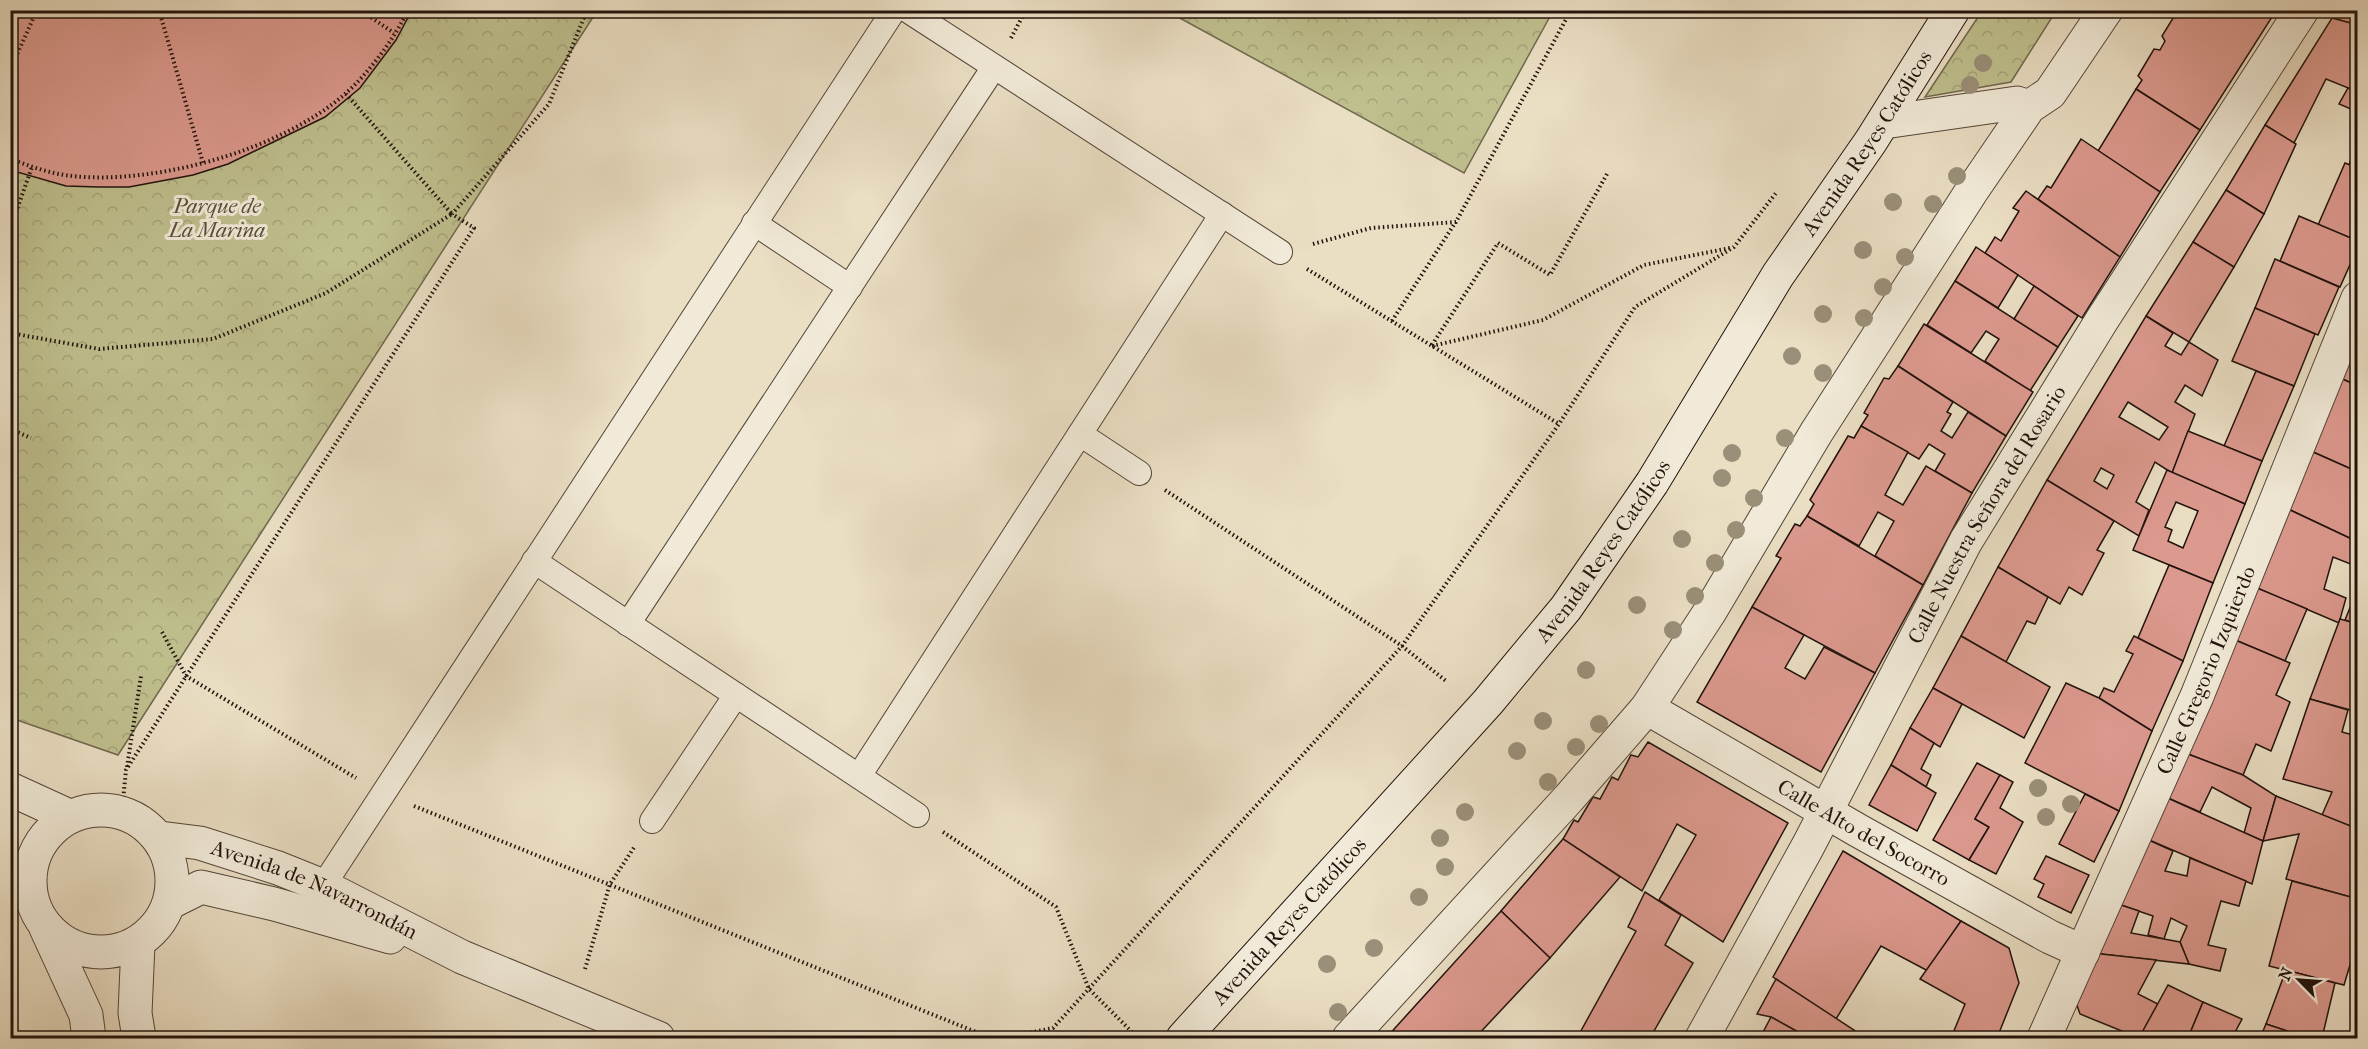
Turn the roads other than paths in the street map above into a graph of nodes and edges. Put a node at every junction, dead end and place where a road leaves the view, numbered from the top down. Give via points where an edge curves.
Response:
1 (894, 10) edge
2 (907, 10) edge
3 (1953, 10) edge
4 (2106, 10) edge
5 (2302, 10) edge
6 (994, 67) junction
7 (2029, 107) junction
8 (1884, 122) junction
9 (1222, 214) junction
10 (754, 224) junction
11 (1280, 252) road end
12 (850, 287) junction
13 (2358, 298) edge
14 (1080, 434) junction
15 (1139, 473) dead end
16 (534, 561) junction
17 (628, 624) junction
18 (736, 695) junction
19 (1647, 708) junction
20 (859, 776) junction
21 (10, 789) edge
22 (1825, 811) junction
23 (917, 815) road end
24 (69, 816) junction
25 (652, 821) dead end
26 (160, 838) junction
27 (10, 849) edge
28 (29, 877) junction
29 (323, 886) junction
30 (171, 902) junction
31 (46, 928) junction
32 (138, 944) junction
33 (2083, 952) junction
34 (462, 957) junction
35 (2054, 1035) edge
36 (89, 1038) edge
37 (139, 1038) edge
38 (658, 1038) edge
39 (1183, 1038) edge
40 (1349, 1038) edge
41 (1702, 1038) edge

1 - 10 lane
2 - 6 lane
3 - 8 street, Avenida Reyes Católicos
4 - 7 street via 2050,93
5 - 22 street, Calle Nuestra Señora del Rosario via 2095,330 1966,541
6 - 9 lane
6 - 12 lane
7 - 8 street via 2017,103
7 - 19 street via 1873,343
8 - 39 street, Avenida Reyes Católicos via 1778,275 1652,483 1566,608 1488,702
9 - 11 lane
9 - 14 lane
10 - 12 lane
10 - 16 lane
12 - 17 lane
13 - 33 street, Calle Gregorio Izquierdo via 2197,696
14 - 15 lane
14 - 20 lane
16 - 17 lane
16 - 29 lane
17 - 18 lane
18 - 20 lane
18 - 25 lane
19 - 22 street, Calle Alto del Socorro
19 - 40 street
20 - 23 lane
21 - 24 street
22 - 33 street, Calle Alto del Socorro
22 - 41 street, Calle Nuestra Señora del Rosario
24 - 26 street via 82,811 122,811 143,822
24 - 28 street via 49,830 36,848
26 - 29 street, Avenida de Navarrondán via 200,843
26 - 30 street via 173,870
27 - 28 street
28 - 31 street via 34,908
29 - 34 street, Avenida de Navarrondán
30 - 32 street via 157,927
30 - 34 street, Avenida de Navarrondán via 201,887
31 - 32 street via 77,950 106,954
31 - 36 street via 86,1015
32 - 37 street via 135,1013
33 - 35 street, Calle Gregorio Izquierdo
34 - 38 street, Avenida de Navarrondán

